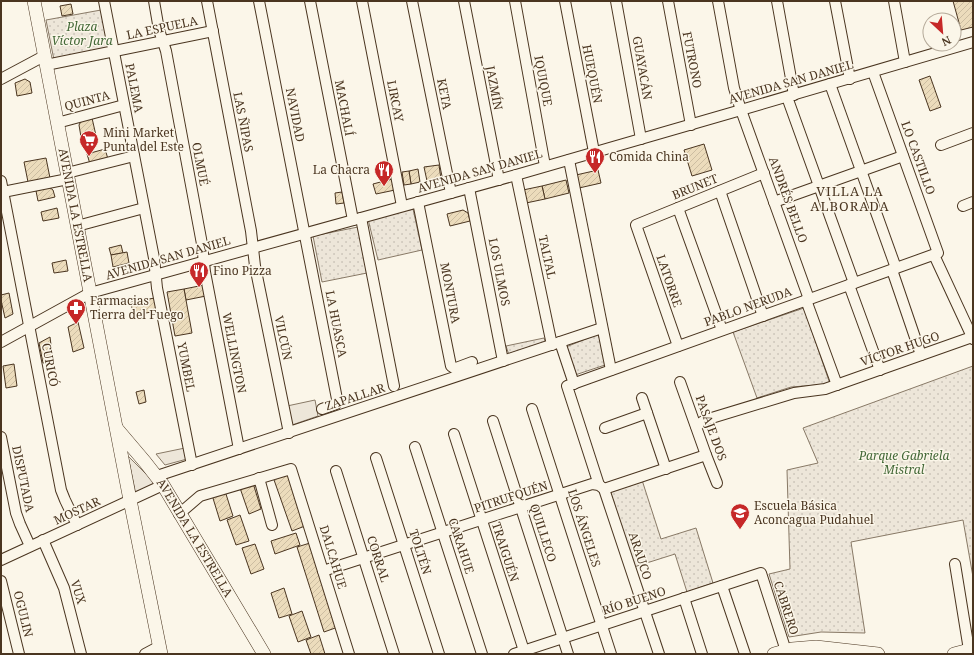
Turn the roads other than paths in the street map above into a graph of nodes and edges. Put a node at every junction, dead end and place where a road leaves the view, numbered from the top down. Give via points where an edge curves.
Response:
1 (34, 1) edge
2 (104, 1) edge
3 (154, 1) edge
4 (209, 1) edge
5 (260, 1) edge
6 (310, 1) edge
7 (362, 1) edge
8 (412, 1) edge
9 (464, 1) edge
10 (515, 1) edge
11 (565, 1) edge
12 (616, 1) edge
13 (668, 1) edge
14 (718, 1) edge
15 (777, 1) edge
16 (835, 1) edge
17 (894, 1) edge
18 (213, 31) junction
19 (163, 41) junction
20 (973, 42) edge
21 (114, 51) junction
22 (45, 61) junction
23 (905, 62) junction
24 (873, 72) junction
25 (850, 78) junction
26 (1, 79) edge
27 (830, 84) junction
28 (790, 96) junction
29 (124, 105) junction
30 (741, 110) junction
31 (57, 123) junction
32 (691, 125) junction
33 (973, 133) edge
34 (642, 139) junction
35 (941, 145) dead end
36 (594, 152) junction
37 (134, 156) junction
38 (903, 156) junction
39 (569, 160) junction
40 (546, 166) junction
41 (861, 171) junction
42 (764, 173) junction
43 (516, 175) junction
44 (67, 176) junction
45 (499, 180) junction
46 (1, 181) edge
47 (819, 186) junction
48 (469, 188) junction
49 (720, 191) junction
50 (3, 192) junction
51 (451, 193) junction
52 (418, 202) junction
53 (774, 202) junction
54 (973, 202) edge
55 (402, 206) junction
56 (963, 206) dead end
57 (4, 208) edge
58 (144, 208) junction
59 (678, 208) junction
60 (357, 219) junction
61 (636, 225) joint
62 (77, 226) junction
63 (305, 233) junction
64 (252, 248) junction
65 (936, 254) junction
66 (204, 261) junction
67 (894, 269) junction
68 (156, 274) junction
69 (851, 284) junction
70 (90, 293) junction
71 (808, 300) junction
72 (763, 316) junction
73 (29, 326) junction
74 (602, 328) junction
75 (722, 330) junction
76 (973, 338) edge
77 (1, 342) edge
78 (556, 344) junction
79 (678, 346) junction
80 (921, 355) junction
81 (504, 361) junction
82 (472, 362) dead end
83 (611, 370) junction
84 (880, 370) junction
85 (680, 382) dead end
86 (571, 385) junction
87 (837, 385) junction
88 (394, 386) dead end
89 (642, 398) dead end
90 (322, 409) dead end
91 (532, 409) dead end
92 (647, 413) junction
93 (493, 421) dead end
94 (696, 426) junction
95 (605, 428) dead end
96 (117, 429) junction
97 (289, 433) junction
98 (454, 434) dead end
99 (1, 437) edge
100 (415, 447) dead end
101 (239, 449) junction
102 (706, 455) junction
103 (376, 458) dead end
104 (192, 465) junction
105 (666, 469) junction
106 (336, 471) dead end
107 (259, 478) junction
108 (160, 481) junction
109 (717, 483) dead end
110 (602, 487) junction
111 (560, 495) junction
112 (130, 500) junction
113 (521, 507) junction
114 (179, 514) junction
115 (482, 520) junction
116 (77, 525) junction
117 (272, 525) dead end
118 (443, 533) junction
119 (43, 540) junction
120 (404, 545) junction
121 (30, 546) junction
122 (364, 558) junction
123 (1, 560) edge
124 (955, 564) dead end
125 (323, 571) junction
126 (761, 573) joint
127 (1, 581) edge
128 (722, 586) junction
129 (684, 598) junction
130 (644, 611) junction
131 (601, 625) junction
132 (563, 638) junction
133 (971, 649) edge
134 (161, 650) edge
135 (780, 652) edge
136 (521, 653) edge
137 (19, 654) edge
138 (81, 654) edge
139 (145, 654) edge
140 (264, 654) edge
141 (349, 654) edge
142 (394, 654) edge
143 (440, 654) edge
144 (482, 654) edge
145 (568, 654) edge
146 (610, 654) edge
147 (659, 654) edge
148 (702, 654) edge
149 (745, 654) edge
150 (878, 654) edge
151 (954, 654) edge

1 - 22 main road, AVENIDA LA ESTRELLA
2 - 21 street, PALEMA
3 - 19 street, OLMUÉ
4 - 18 street, LAS ÑIPAS
5 - 63 street, NAVIDAD
6 - 60 street, MACHALÍ
7 - 55 street, LIRCAY
8 - 51 street, KETA
9 - 45 street, JAZMÍN
10 - 40 street, IQUIQUE
11 - 36 street, HUEQUÉN
12 - 34 street, GUAYACÁN
13 - 32 street, FUTRONO
14 - 30 street, ANDRÉS BELLO via 734,88
15 - 28 street
16 - 25 street
17 - 23 street
18 - 19 street, LA ESPUELA
18 - 64 street, LAS ÑIPAS
19 - 21 street, LA ESPUELA
19 - 66 street, OLMUÉ
20 - 23 street, AVENIDA SAN DANIEL
21 - 22 street, LA ESPUELA
21 - 29 street, PALEMA
22 - 26 street, LA ESPUELA
22 - 31 main road, AVENIDA LA ESTRELLA
23 - 24 street, AVENIDA SAN DANIEL
24 - 25 street, AVENIDA SAN DANIEL
24 - 38 street, LO CASTILLO
25 - 27 street, AVENIDA SAN DANIEL
27 - 28 street, AVENIDA SAN DANIEL
27 - 41 street
28 - 30 street, AVENIDA SAN DANIEL
28 - 47 street
29 - 31 street, QUINTA
29 - 37 street, PALEMA
30 - 32 street, AVENIDA SAN DANIEL
30 - 42 street, ANDRÉS BELLO
31 - 44 main road, AVENIDA LA ESTRELLA
32 - 34 street, AVENIDA SAN DANIEL
33 - 35 street
34 - 36 street, AVENIDA SAN DANIEL
36 - 39 street, AVENIDA SAN DANIEL
37 - 44 street
37 - 58 street, PALEMA
38 - 41 street
38 - 65 street, LO CASTILLO
39 - 40 street, AVENIDA SAN DANIEL
39 - 74 street
40 - 43 street, AVENIDA SAN DANIEL
41 - 47 street
41 - 67 street
42 - 49 street, BRUNET
42 - 53 street, ANDRÉS BELLO
43 - 45 street, AVENIDA SAN DANIEL
43 - 78 street, TALTAL
44 - 50 street
44 - 62 main road, AVENIDA LA ESTRELLA
45 - 48 street, AVENIDA SAN DANIEL
46 - 50 street, CURICÓ
47 - 53 street
47 - 69 street
48 - 51 street, AVENIDA SAN DANIEL
48 - 81 street, LOS ULMOS
49 - 59 street, BRUNET
49 - 72 street
50 - 57 street, CURICÓ
51 - 52 street, AVENIDA SAN DANIEL
52 - 55 street, AVENIDA SAN DANIEL
52 - 82 street, MONTURA via 451,366 456,368
53 - 71 street, ANDRÉS BELLO
54 - 56 street
55 - 60 street, AVENIDA SAN DANIEL
57 - 73 street, CURICÓ
58 - 62 street
58 - 68 street, PALEMA
59 - 61 street, BRUNET
59 - 75 street
60 - 63 street, AVENIDA SAN DANIEL
60 - 88 street, MACHALÍ
61 - 79 street, LATORRE
62 - 70 main road, AVENIDA LA ESTRELLA
63 - 64 street, AVENIDA SAN DANIEL
63 - 90 street, LA HUASCA via 338,401
64 - 66 street, AVENIDA SAN DANIEL
64 - 97 street, VILCÚN
65 - 67 street, PABLO NERUDA
65 - 76 street, LO CASTILLO
66 - 68 street, AVENIDA SAN DANIEL
66 - 101 street, WELLINGTON
67 - 69 street, PABLO NERUDA
67 - 80 street
68 - 70 street, AVENIDA SAN DANIEL
68 - 104 street, YUMBEL
69 - 71 street, PABLO NERUDA
69 - 84 street
70 - 73 street, AVENIDA SAN DANIEL
70 - 96 main road, AVENIDA LA ESTRELLA
71 - 72 street, PABLO NERUDA
71 - 87 street, ANDRÉS BELLO
72 - 75 street, PABLO NERUDA
73 - 77 street, AVENIDA SAN DANIEL
73 - 116 street, CURICÓ via 61,490
74 - 78 street, ZAPALLAR
74 - 83 street
75 - 79 street, PABLO NERUDA
76 - 80 street, VÍCTOR HUGO
78 - 81 street, ZAPALLAR
78 - 86 street
79 - 83 street, PABLO NERUDA
80 - 84 street, VÍCTOR HUGO
81 - 97 street, ZAPALLAR
83 - 86 street, PABLO NERUDA
84 - 87 street, VÍCTOR HUGO
85 - 94 street, PASAJE DOS
86 - 110 street, ARAUCO
87 - 94 street via 794,393 716,416
89 - 92 street
91 - 111 street, LOS ÁNGELES
92 - 95 street
92 - 105 street
93 - 113 street, QUILLECO
94 - 102 street, PASAJE DOS
96 - 108 main road, AVENIDA LA ESTRELLA
96 - 112 main road, AVENIDA LA ESTRELLA
97 - 101 street, ZAPALLAR
98 - 115 street, TRAIGUÉN
99 - 121 street, DISPUTADA via 16,512
100 - 118 street, CARAHUE
101 - 104 street, ZAPALLAR
102 - 105 street, PITRUFQUÉN
102 - 109 street, PASAJE DOS
103 - 120 street, TOLTÉN
104 - 108 street, ZAPALLAR
105 - 110 street, PITRUFQUÉN
106 - 122 street, CORRAL
107 - 114 street via 200,496
107 - 117 street
107 - 125 street, DALCAHUE via 291,469
108 - 112 street, MOSTAR
108 - 114 main road, AVENIDA LA ESTRELLA
110 - 111 street, PITRUFQUÉN via 592,484
110 - 130 street, ARAUCO
111 - 113 street, PITRUFQUÉN
111 - 131 street, LOS ÁNGELES
112 - 116 street, MOSTAR
112 - 134 main road, AVENIDA LA ESTRELLA
113 - 115 street, PITRUFQUÉN
113 - 132 street, QUILLECO
114 - 140 main road, AVENIDA LA ESTRELLA
115 - 118 street, PITRUFQUÉN
115 - 136 street, TRAIGUÉN
116 - 119 street, MOSTAR
118 - 120 street, PITRUFQUÉN
118 - 144 street, CARAHUE
119 - 121 street, MOSTAR
119 - 138 street, VUX via 64,588
120 - 122 street, PITRUFQUÉN
120 - 143 street, TOLTÉN
121 - 123 street, MOSTAR
122 - 125 street, PITRUFQUÉN
122 - 142 street, CORRAL
124 - 133 street
125 - 141 street, DALCAHUE
126 - 128 street, RÍO BUENO
126 - 135 street, CABRERO
127 - 137 street, OGULIN
128 - 129 street, RÍO BUENO
128 - 149 street
129 - 130 street, RÍO BUENO
129 - 148 street
130 - 131 street, RÍO BUENO
130 - 147 street, ARAUCO
131 - 132 street, RÍO BUENO
131 - 146 street, LOS ÁNGELES
132 - 136 street, RÍO BUENO
132 - 145 street, QUILLECO
133 - 151 main road
134 - 139 street
135 - 150 main road via 824,647

